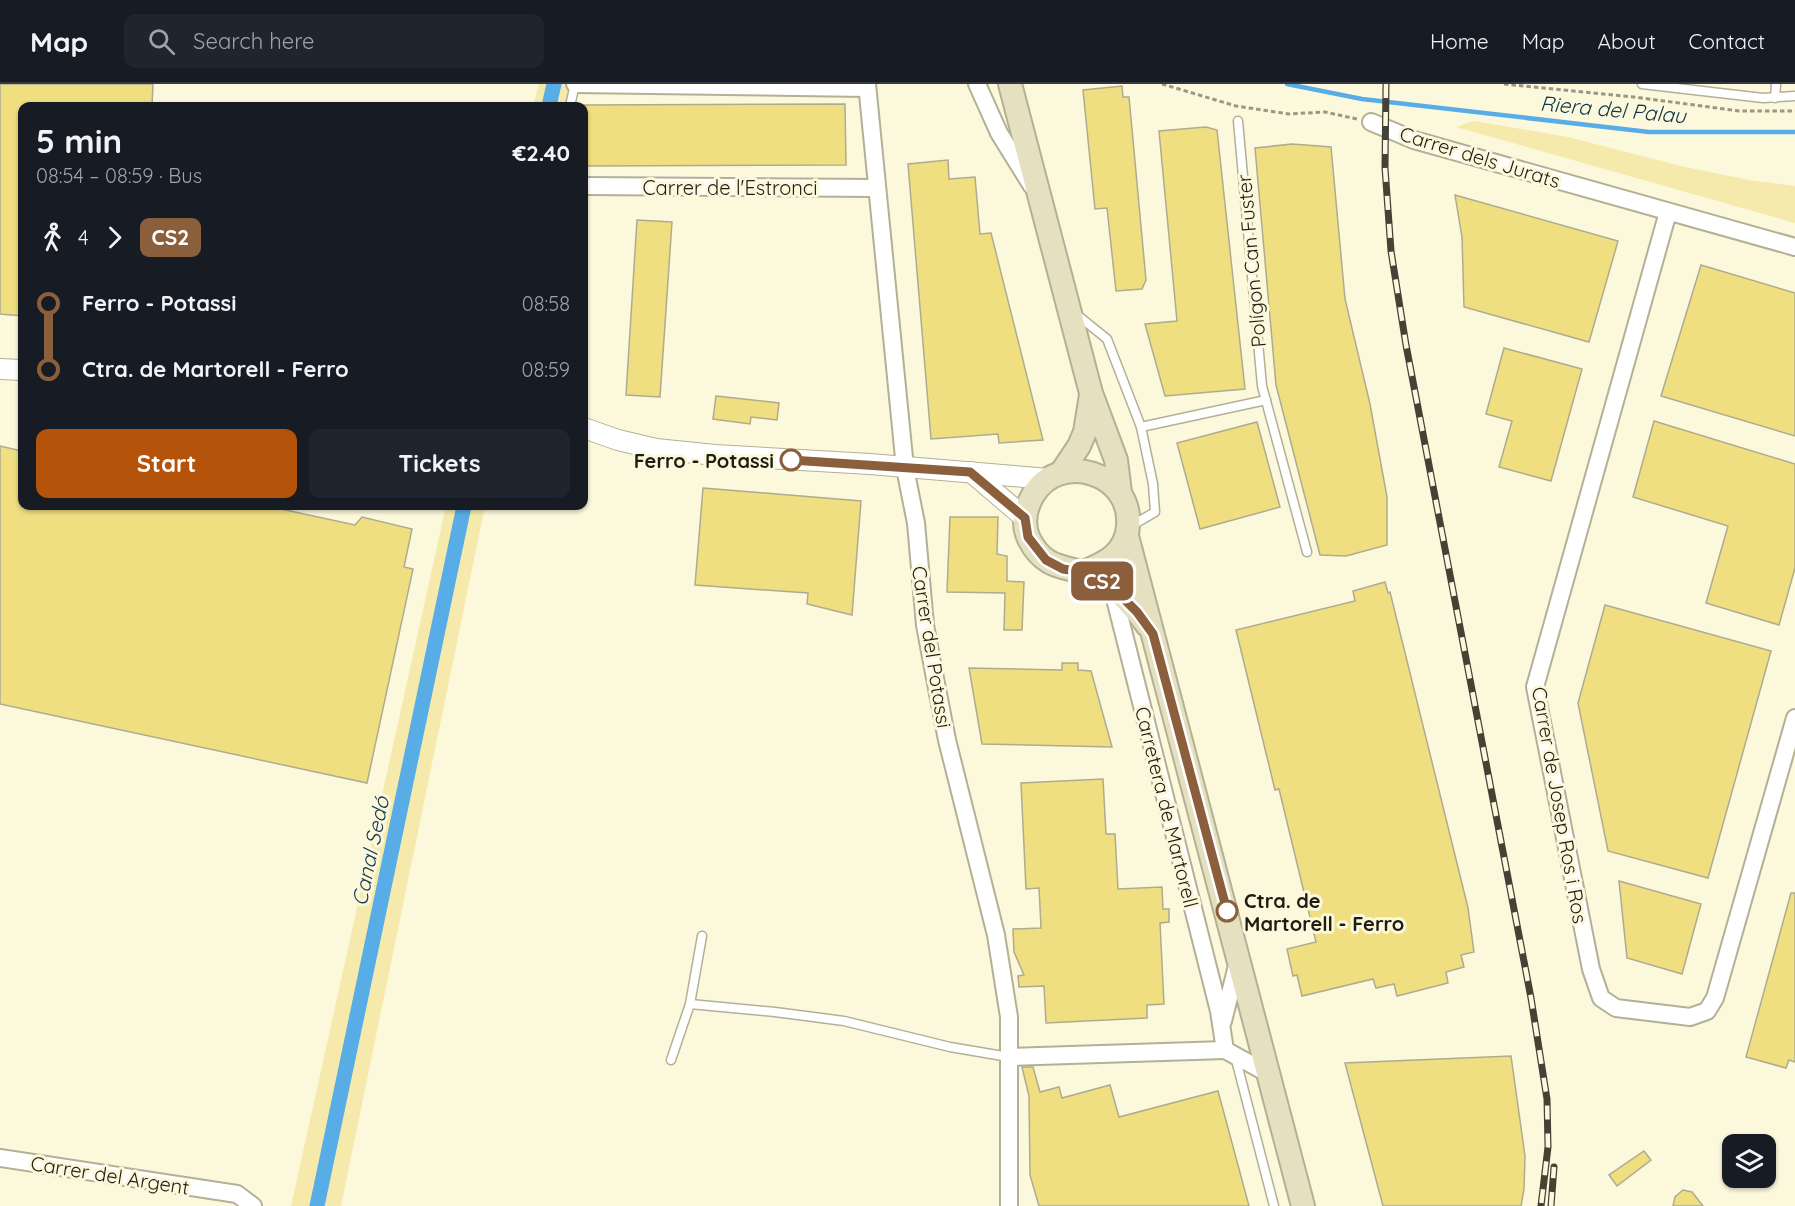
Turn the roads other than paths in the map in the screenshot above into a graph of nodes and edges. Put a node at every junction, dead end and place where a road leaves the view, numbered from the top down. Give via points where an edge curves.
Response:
1 (575, 84) edge
2 (977, 84) edge
3 (1010, 84) edge
4 (1642, 84) edge
5 (1776, 84) edge
6 (867, 86) edge
7 (1795, 96) edge
8 (1775, 98) junction
9 (571, 102) edge
10 (1238, 121) dead end
11 (1371, 122) road end
12 (588, 186) edge
13 (877, 188) junction
14 (1038, 194) junction
15 (1668, 212) junction
16 (1795, 247) edge
17 (1068, 308) junction
18 (0, 369) edge
19 (18, 370) edge
20 (1091, 393) junction
21 (1266, 400) junction
22 (1141, 427) junction
23 (588, 429) edge
24 (904, 468) junction
25 (970, 472) junction
26 (1055, 476) junction
27 (1120, 492) junction
28 (1025, 518) junction
29 (1127, 532) junction
30 (1307, 552) dead end
31 (1083, 572) junction
32 (1112, 587) junction
33 (1153, 634) junction
34 (1795, 718) edge
35 (702, 936) dead end
36 (1239, 958) junction
37 (690, 1004) junction
38 (1221, 1028) junction
39 (1230, 1052) junction
40 (1009, 1057) junction
41 (671, 1060) dead end
42 (1269, 1074) junction
43 (0, 1158) edge
44 (253, 1206) edge
45 (1009, 1206) edge
46 (1274, 1206) edge
47 (1303, 1206) edge

1 - 6 street
1 - 9 lane
2 - 14 street, Carretera de Martorell via 999,133
3 - 14 main road, Carretera de Martorell
4 - 8 lane
5 - 8 lane
6 - 13 street, Carrer del Potassi
7 - 8 lane
10 - 21 lane, Polígon Can Fuster
11 - 15 street, Carrer dels Jurats via 1414,140
12 - 13 street, Carrer de l'Estronci
13 - 24 street, Carrer del Potassi
14 - 17 main road, Carretera de Martorell
15 - 16 street, Carrer dels Jurats
15 - 34 street, Carrer de Josep Ros i Ros via 1535,687 1591,969 1601,998 1616,1008 1690,1017 1707,1011 1715,998
17 - 20 main road, Carretera de Martorell
17 - 22 lane via 1107,339
18 - 19 street
20 - 26 main road, Carretera de Martorell via 1079,446
20 - 27 main road, Carretera de Martorell via 1116,460
21 - 22 lane
21 - 30 lane, Polígon Can Fuster
22 - 29 lane via 1155,512
23 - 24 street via 656,449
24 - 25 street
24 - 40 street, Carrer del Potassi via 916,523 925,625 947,740 996,935 1009,1017
25 - 26 street
25 - 28 street
26 - 27 main road via 1093,474
26 - 28 main road, Carretera de Martorell via 1038,488
27 - 29 main road, Carretera de Martorell via 1129,514
28 - 31 main road, Carretera de Martorell via 1028,537 1046,560 1063,569
29 - 31 main road via 1121,548 1109,560
29 - 33 main road, Carretera de Martorell
31 - 32 main road, Carretera de Martorell
32 - 33 main road, Carretera de Martorell
32 - 38 street, Carretera de Martorell
33 - 36 main road, Carretera de Martorell
35 - 37 lane
36 - 38 street, Carretera de Martorell
36 - 42 main road, Carretera de Martorell
37 - 40 lane via 844,1021
37 - 41 lane
38 - 39 street, Carretera de Martorell
39 - 40 street
39 - 42 street
39 - 46 lane
40 - 45 street, Carrer del Potassi
42 - 47 main road, Carretera de Martorell
43 - 44 street, Carrer del Argent via 237,1194

